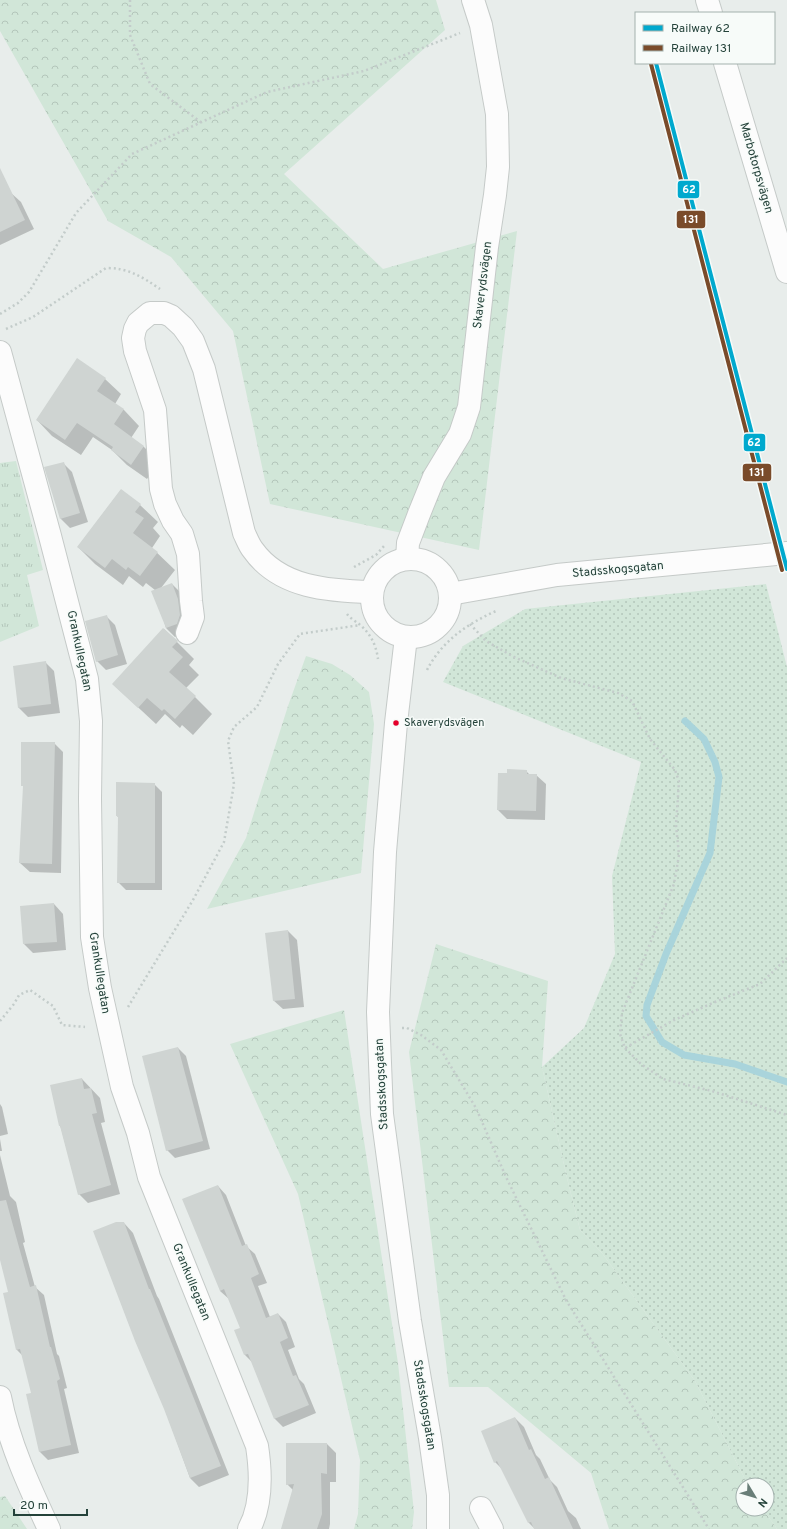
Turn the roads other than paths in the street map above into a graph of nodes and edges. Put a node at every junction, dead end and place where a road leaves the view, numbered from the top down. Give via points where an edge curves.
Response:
1 (472, 0) edge
2 (707, 0) edge
3 (711, 12) edge
4 (725, 64) edge
5 (787, 272) edge
6 (0, 352) edge
7 (787, 552) edge
8 (407, 559) junction
9 (372, 592) junction
10 (450, 594) junction
11 (187, 633) dead end
12 (406, 637) junction
13 (0, 1397) edge
14 (481, 1508) dead end
15 (49, 1529) edge
16 (249, 1529) edge
17 (438, 1529) edge
18 (492, 1529) edge

1 - 8 street, Skaverydsvägen via 481,25 497,114 498,167 469,407 460,434 434,477 408,543
2 - 3 street
4 - 5 street, Marbotorpsvägen
6 - 16 street, Grankullegatan via 87,679 91,721 92,936 108,1025 122,1087 138,1133 149,1178 257,1446 260,1467 258,1500
7 - 10 street, Stadsskogsgatan via 557,576
8 - 9 street via 397,561 380,573
8 - 10 street via 427,562 436,568 443,575
9 - 11 street via 310,586 274,571 252,550 244,533 204,368 193,341 171,316 150,313 135,329 135,351 155,410 164,504 182,534 188,554 193,617
9 - 12 street via 374,612 379,622 386,629
10 - 12 street via 445,617 438,626 418,637
12 - 17 street, Stadsskogsgatan via 385,852 378,1012 382,1114 410,1321 438,1495
13 - 15 street via 3,1414 24,1477
14 - 18 street

